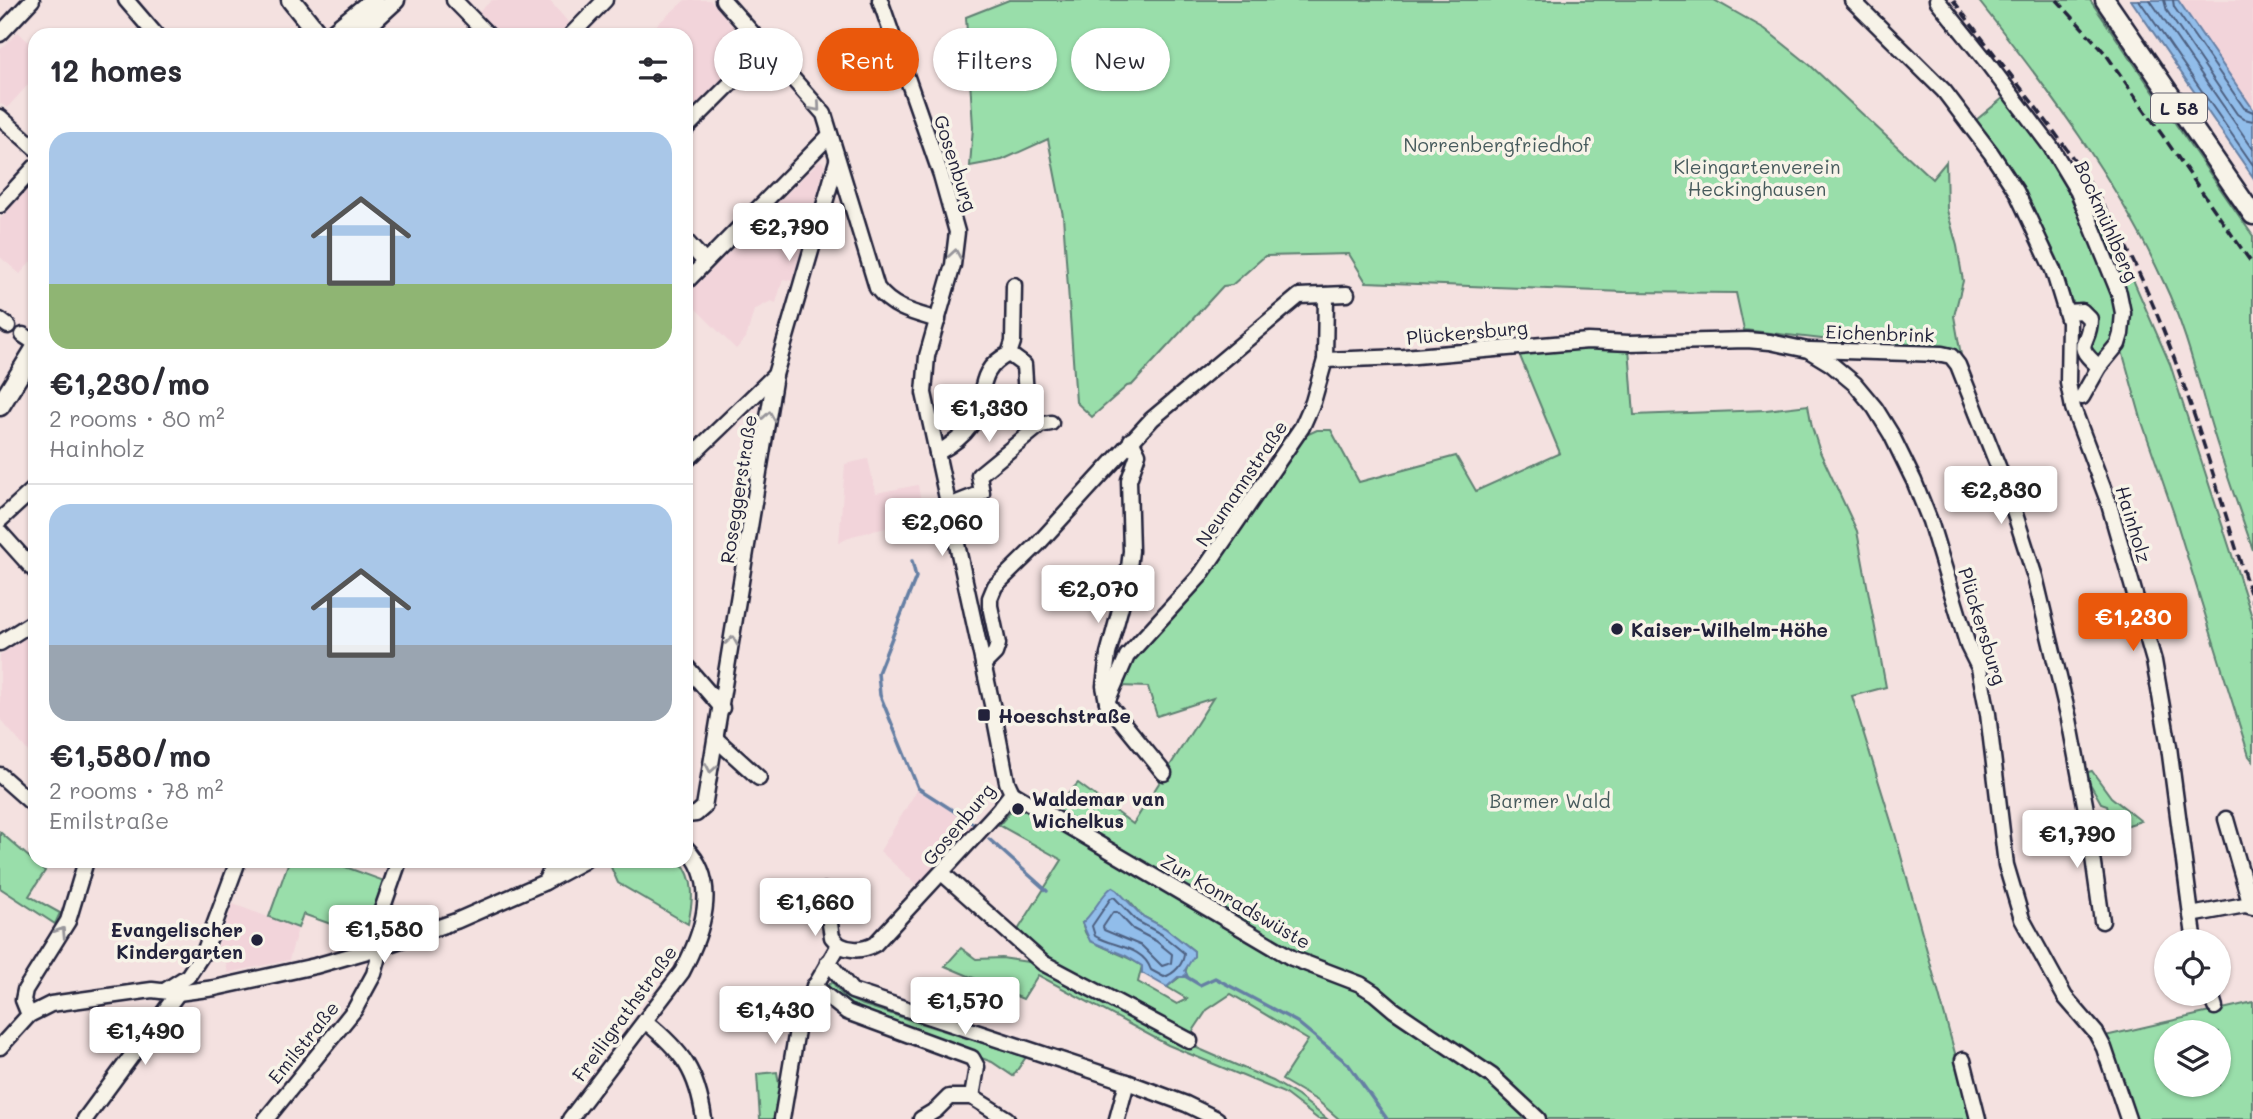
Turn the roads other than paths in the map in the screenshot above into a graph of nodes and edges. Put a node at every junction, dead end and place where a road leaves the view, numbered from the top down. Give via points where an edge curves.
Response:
1 (32, 0) edge
2 (126, 0) edge
3 (291, 0) edge
4 (374, 0) edge
5 (395, 0) edge
6 (454, 0) edge
7 (605, 0) edge
8 (723, 0) edge
9 (880, 0) edge
10 (1852, 0) edge
11 (1937, 0) edge
12 (2105, 0) edge
13 (150, 28) edge
14 (313, 28) edge
15 (340, 28) edge
16 (365, 28) edge
17 (481, 28) edge
18 (578, 28) edge
19 (748, 28) edge
20 (0, 34) edge
21 (723, 91) edge
22 (803, 91) edge
23 (0, 117) edge
24 (693, 121) edge
25 (830, 135) junction
26 (28, 142) edge
27 (837, 162) junction
28 (28, 175) edge
29 (0, 205) edge
30 (2253, 215) edge
31 (693, 249) edge
32 (705, 262) junction
33 (693, 275) edge
34 (1014, 285) dead end
35 (1347, 294) dead end
36 (1326, 295) junction
37 (2067, 312) junction
38 (938, 320) junction
39 (28, 349) edge
40 (1808, 350) junction
41 (1009, 354) junction
42 (1325, 360) junction
43 (2099, 367) junction
44 (775, 375) junction
45 (2082, 397) dead end
46 (0, 406) edge
47 (1027, 412) dead end
48 (1051, 423) dead end
49 (1132, 440) junction
50 (937, 453) junction
51 (693, 454) edge
52 (28, 494) edge
53 (949, 506) junction
54 (0, 520) edge
55 (0, 532) edge
56 (28, 563) edge
57 (28, 625) edge
58 (0, 643) edge
59 (983, 665) junction
60 (693, 675) edge
61 (1107, 702) junction
62 (722, 708) junction
63 (716, 738) junction
64 (1164, 773) dead end
65 (0, 775) edge
66 (759, 778) dead end
67 (1012, 793) junction
68 (28, 800) edge
69 (693, 814) edge
70 (2226, 819) dead end
71 (693, 857) edge
72 (84, 868) edge
73 (234, 868) edge
74 (397, 868) edge
75 (552, 868) edge
76 (571, 868) edge
77 (942, 873) junction
78 (545, 882) junction
79 (825, 891) dead end
80 (2252, 906) edge
81 (2191, 915) junction
82 (2102, 921) dead end
83 (2193, 929) edge
84 (839, 945) junction
85 (377, 948) junction
86 (828, 962) junction
87 (814, 986) junction
88 (171, 992) junction
89 (29, 1014) junction
90 (645, 1021) junction
91 (1189, 1041) dead end
92 (0, 1047) edge
93 (1963, 1060) dead end
94 (1128, 1082) junction
95 (972, 1097) junction
96 (85, 1119) edge
97 (266, 1119) edge
98 (570, 1119) edge
99 (704, 1119) edge
100 (782, 1119) edge
101 (921, 1119) edge
102 (1007, 1119) edge
103 (1117, 1119) edge
104 (1217, 1119) edge
105 (1538, 1119) edge
106 (1978, 1119) edge
107 (2128, 1119) edge

1 - 20 street
2 - 13 street
3 - 14 main road
4 - 15 main road
5 - 16 main road
6 - 17 street
7 - 18 street
8 - 19 street
38 -> 9 street, Gosenburg via 957,247 954,216
10 - 37 street, Hainholz via 1944,91 1991,153 2035,230
11 - 43 street, Bockmühlberg via 2051,148 2082,203 2123,313 2118,344
12 - 30 main road, L 58
21 - 24 street
22 -> 25 street via 824,114
23 - 26 street
25 - 27 street
25 - 32 street
27 - 38 street via 877,288 899,308
27 - 44 street, Roseggerstraße
28 - 29 street
31 - 32 street
32 - 33 street
34 - 41 street
35 - 36 street
36 - 42 street, Neumannstraße
36 - 49 street via 1292,300 1168,403
37 - 43 street via 2082,310 2090,319 2085,354
37 - 81 street, Hainholz via 2073,408 2108,501 2154,661
38 - 50 street, Gosenburg via 927,356 924,393
39 - 46 main road
40 - 42 street, Plückersburg via 1747,340 1588,341
40 - 82 street, Eichenbrink via 1942,354 1958,365 2007,489 2035,577 2069,719
40 - 107 street, Plückersburg via 1855,384 1875,408 1914,481 1982,677 2006,865 2022,919 2060,989 2100,1041
41 - 47 street via 1024,365
41 - 50 street via 983,378 971,424 952,445
42 - 61 street, Neumannstraße via 1302,427 1199,578 1127,656
43 - 45 street, Bockmühlberg
44 - 51 street
62 -> 44 street, Roseggerstraße
48 - 53 street via 1040,425 979,475 982,493
49 - 59 street via 995,586 990,606 998,644
49 - 61 street via 1138,454 1129,480 1131,551 1104,676
50 - 53 street, Gosenburg
52 - 54 street
53 - 59 street, Gosenburg
55 - 56 street
57 - 58 street
59 - 67 street, Gosenburg
60 - 62 street
61 - 64 street
62 - 63 street, Roseggerstraße
63 - 66 street
63 -> 69 street, Roseggerstraße via 704,807
65 - 68 street
67 - 77 street, Gosenburg
67 - 105 street, Zur Konradswüste via 1293,958 1360,984 1492,1076
70 - 80 street
71 - 90 street, Freiligrathstraße via 705,885 702,925 682,972
89 -> 72 street via 23,1000 25,990 68,921
73 - 88 street via 205,950
74 - 85 street, Emilstraße via 377,924
75 - 78 street
76 - 78 street
77 - 84 street, Gosenburg via 875,944 855,950
77 - 91 street via 1043,963
78 - 85 street via 456,921
79 - 84 street via 832,937
80 - 81 street
81 - 83 street, Hainholz
84 - 86 street
85 - 88 street via 252,981
85 - 97 street, Emilstraße via 374,974 355,1009
86 - 87 street
86 - 94 street via 852,991
87 - 95 street via 847,1012 972,1058 977,1068
87 - 100 street via 795,1032
88 - 89 street via 152,990 51,1004
88 - 96 street
89 - 92 street
90 - 98 street, Freiligrathstraße
90 - 99 street via 670,1043 693,1075
93 - 106 street
94 - 103 street
94 - 104 street
95 - 101 street via 949,1097
95 - 102 street

